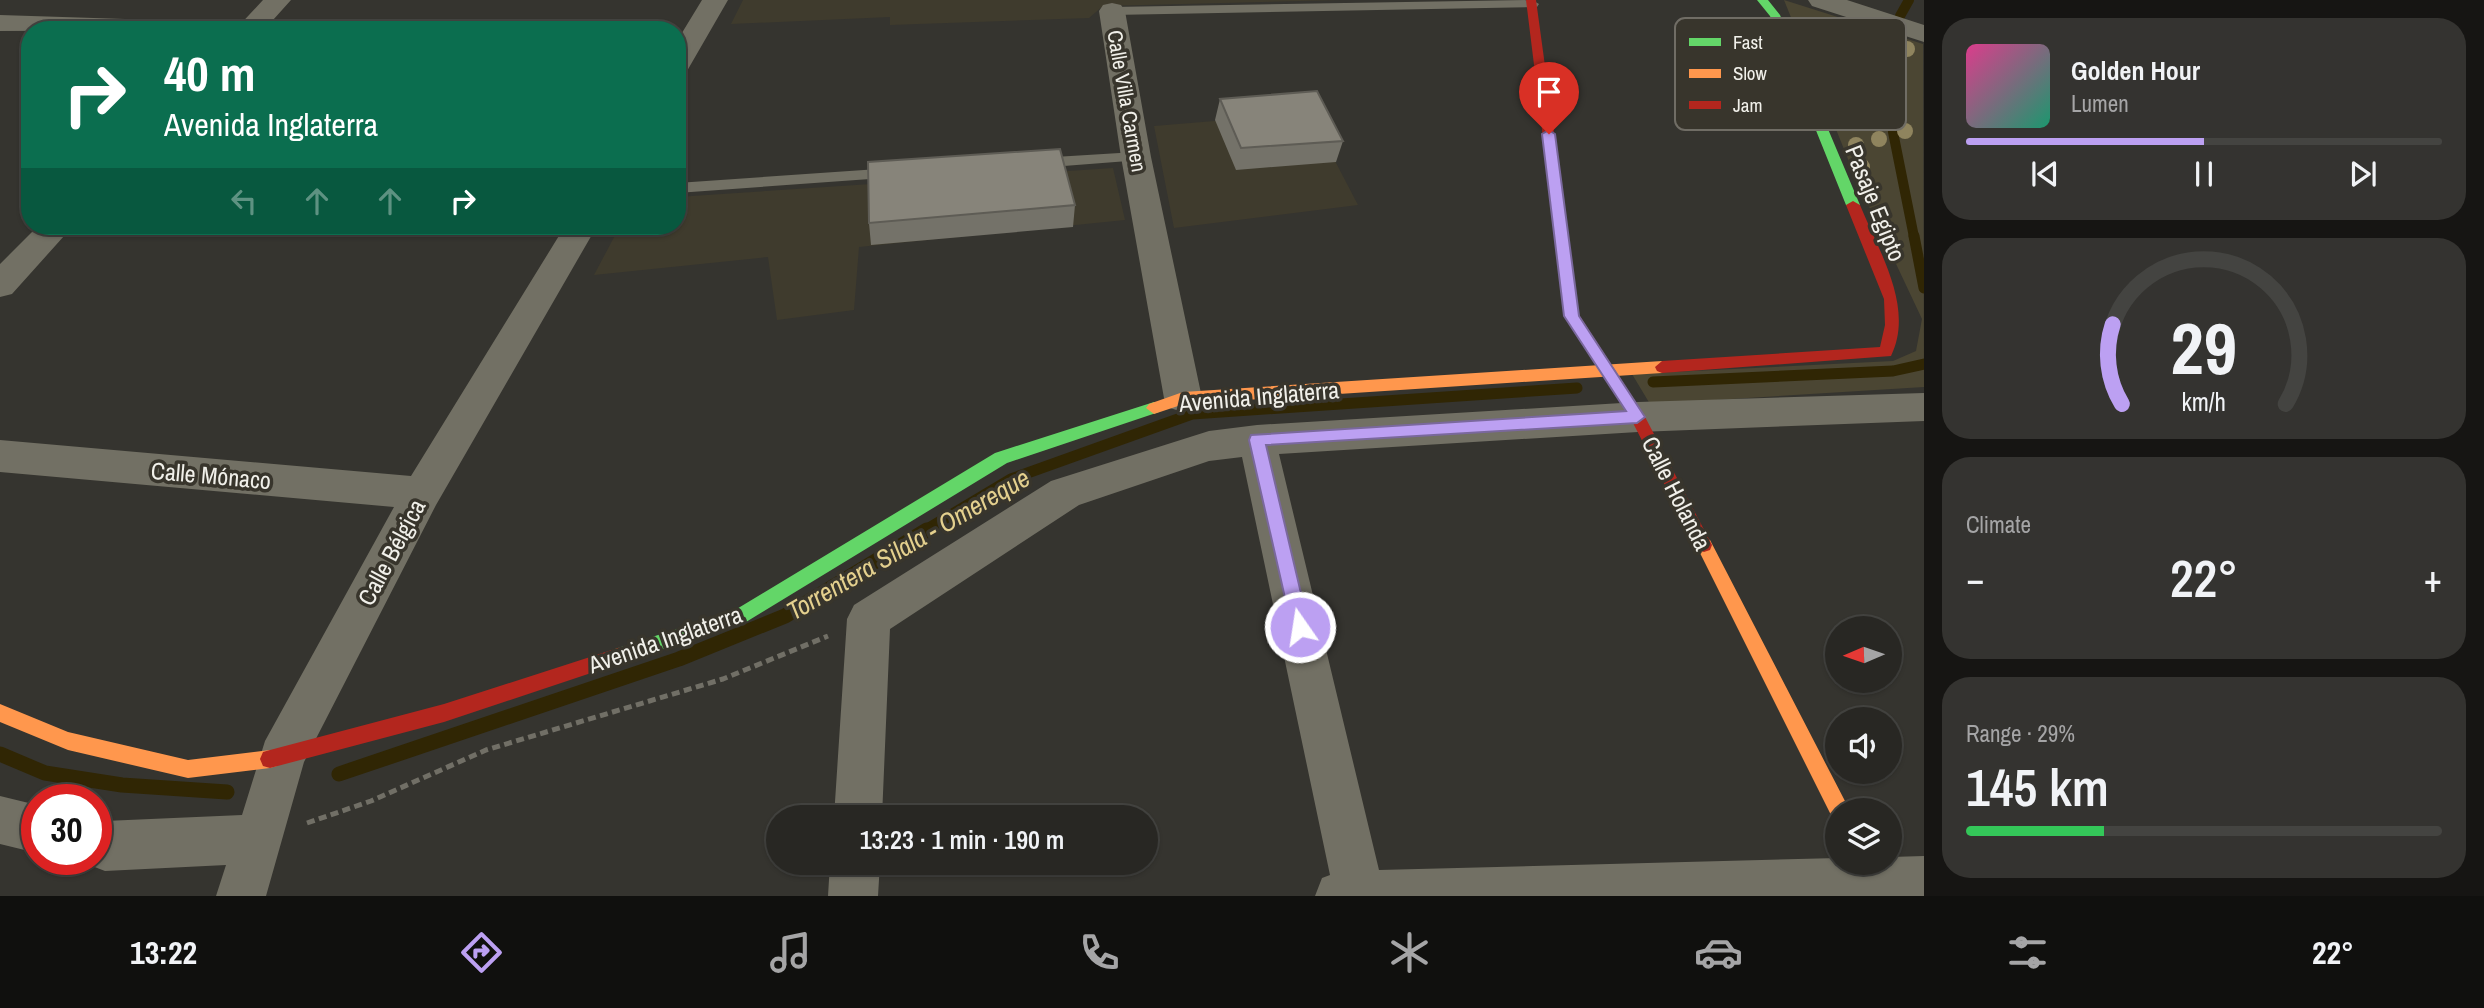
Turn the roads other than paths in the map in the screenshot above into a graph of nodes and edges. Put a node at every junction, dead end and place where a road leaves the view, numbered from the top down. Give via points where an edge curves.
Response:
1 (278, 0) edge
2 (715, 0) edge
3 (1762, 0) edge
4 (1821, 0) edge
5 (1532, 2) edge
6 (1112, 10) joint
7 (1776, 18) edge
8 (1876, 18) edge
9 (257, 21) edge
10 (0, 23) edge
11 (21, 24) edge
12 (1906, 28) edge
13 (1924, 34) edge
14 (686, 48) edge
15 (1822, 130) edge
16 (1136, 157) junction
17 (1025, 164) edge
18 (914, 172) edge
19 (686, 187) edge
20 (48, 235) edge
21 (576, 235) edge
22 (0, 285) edge
23 (1886, 352) joint
24 (1606, 371) junction
25 (1183, 398) junction
26 (1924, 407) edge
27 (1637, 417) junction
28 (1257, 440) junction
29 (0, 456) edge
30 (422, 493) junction
31 (0, 713) edge
32 (282, 757) junction
33 (1833, 798) edge
34 (859, 805) edge
35 (0, 820) edge
36 (21, 825) edge
37 (260, 839) junction
38 (112, 846) edge
39 (854, 875) edge
40 (1887, 880) edge
41 (1350, 895) edge
42 (240, 896) edge
43 (853, 896) edge

1 - 9 street
2 - 14 street
3 - 7 street, Pasaje Egipto
4 - 8 street
5 - 6 lane, Calle Villa Carmen
5 - 24 street, Calle Holanda via 1572,316
6 - 16 street, Calle Villa Carmen
10 - 11 street
12 - 13 street
15 - 23 street, Pasaje Egipto via 1891,299
16 - 17 lane
16 - 25 street, Calle Villa Carmen
18 - 19 lane
20 - 22 street
21 - 30 street, Calle Bélgica
23 - 24 street, Avenida Inglaterra
24 - 25 street, Avenida Inglaterra
24 - 27 street, Calle Holanda
25 - 32 street, Avenida Inglaterra via 1001,458 740,616 444,713
26 - 27 street, Avenida Inglaterra
27 - 28 street, Avenida Inglaterra
27 - 33 street, Calle Holanda
28 - 34 street, Avenida Inglaterra via 1209,446 1065,493 869,619
28 - 41 street
29 - 30 street, Calle Mónaco
30 - 32 street, Calle Bélgica
31 - 32 street, Avenida Inglaterra via 68,741 188,769
32 - 37 street, Calle Bélgica
35 - 36 street
37 - 38 street
37 - 42 street, Calle Bélgica
39 - 43 street
40 - 41 street

